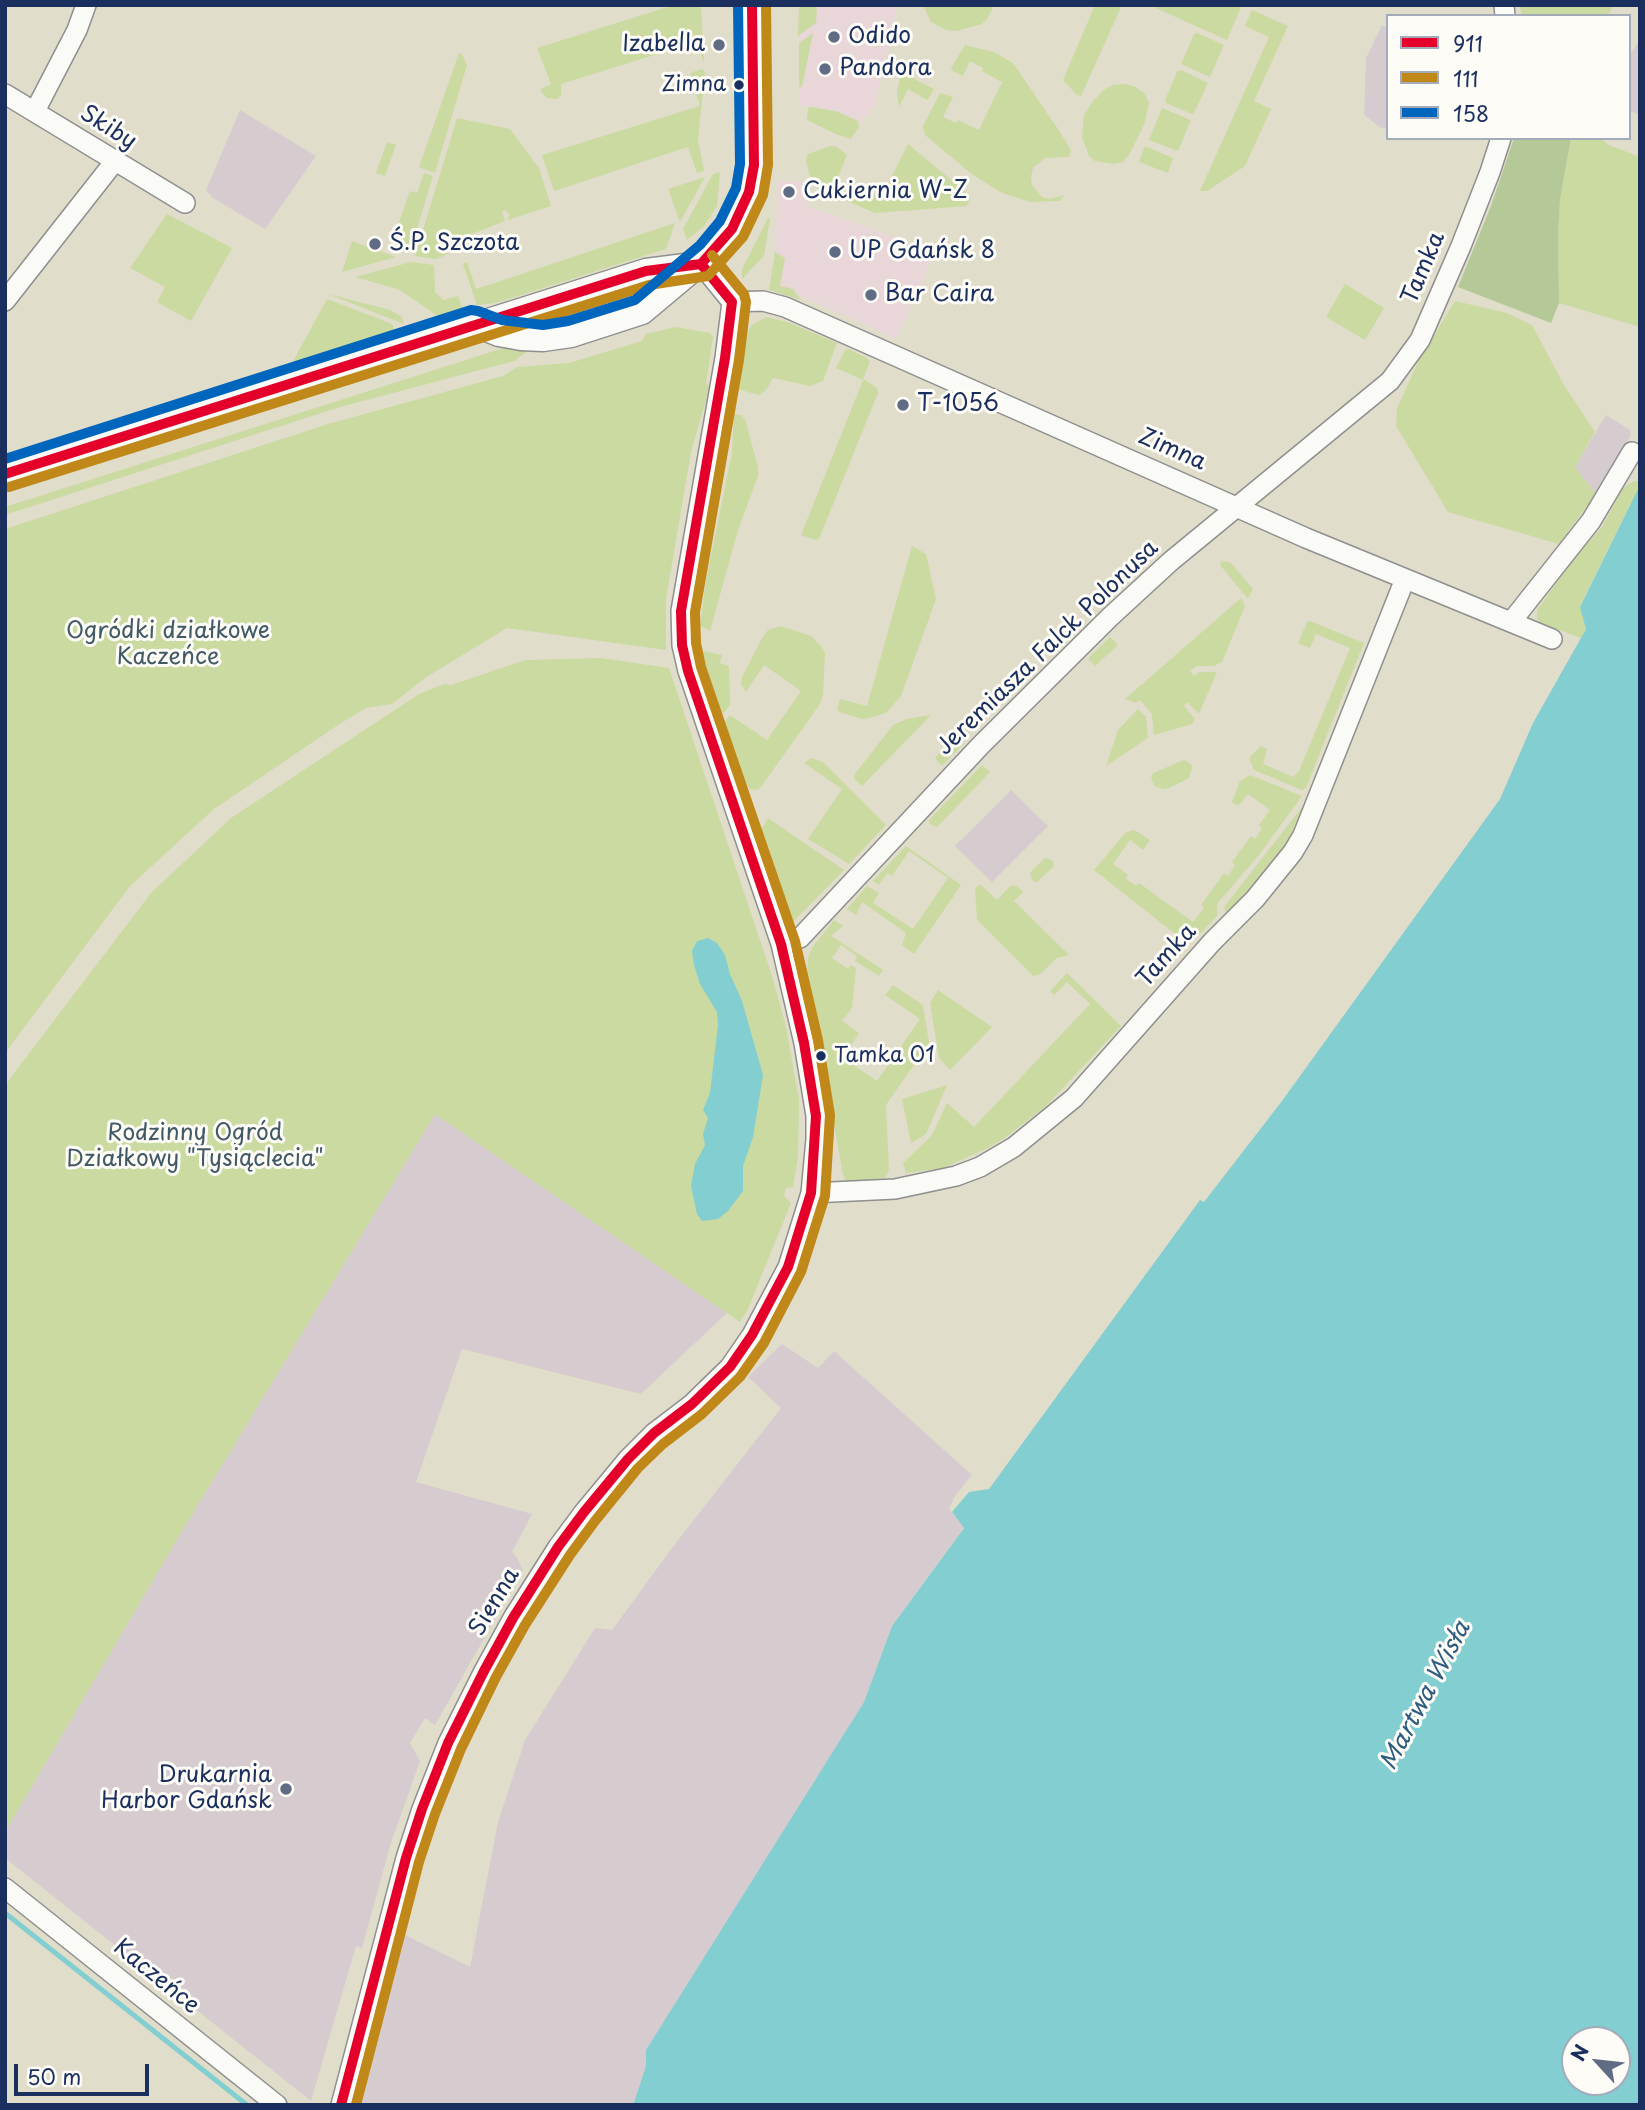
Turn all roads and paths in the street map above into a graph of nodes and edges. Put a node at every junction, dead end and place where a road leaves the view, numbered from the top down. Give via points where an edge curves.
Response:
1 (86, 5) edge
2 (752, 5) edge
3 (5, 94) edge
4 (35, 111) junction
5 (1500, 140) edge
6 (115, 161) junction
7 (185, 203) dead end
8 (701, 264) junction
9 (5, 301) edge
10 (732, 302) junction
11 (474, 324) junction
12 (1367, 401) joint
13 (1632, 452) dead end
14 (5, 474) edge
15 (1237, 506) junction
16 (1405, 579) junction
17 (1511, 622) junction
18 (1552, 639) dead end
19 (781, 944) junction
20 (811, 1193) junction
21 (5, 1888) edge
22 (277, 2105) edge
23 (341, 2105) edge

1 - 4 street
2 - 8 street via 754,165 749,192 732,229
3 - 4 street, Skiby
4 - 6 street, Skiby
5 - 12 street, Tamka via 1420,340 1390,381
6 - 7 street, Skiby
6 - 9 street
8 - 10 street
8 - 11 street via 646,271
8 - 11 street via 642,312 571,335 521,338
10 - 15 street, Zimna via 763,301 785,307
10 - 19 street, Sienna via 681,611 682,645
11 - 14 street
12 - 15 street, Jeremiasza Falck Polonusa
13 - 17 street via 1591,522
15 - 16 street, Zimna
15 - 19 street, Jeremiasza Falck Polonusa via 1110,617 975,751 800,938
16 - 17 street, Zimna
16 - 20 street, Tamka via 1293,852 1074,1098 1014,1147 956,1176 895,1189
17 - 18 street, Zimna
19 - 20 street, Sienna via 816,1116
20 - 23 street, Sienna via 788,1267 752,1335 730,1367 654,1433 584,1512 513,1618 484,1671 448,1743 406,1857
21 - 22 street, Kaczeńce

